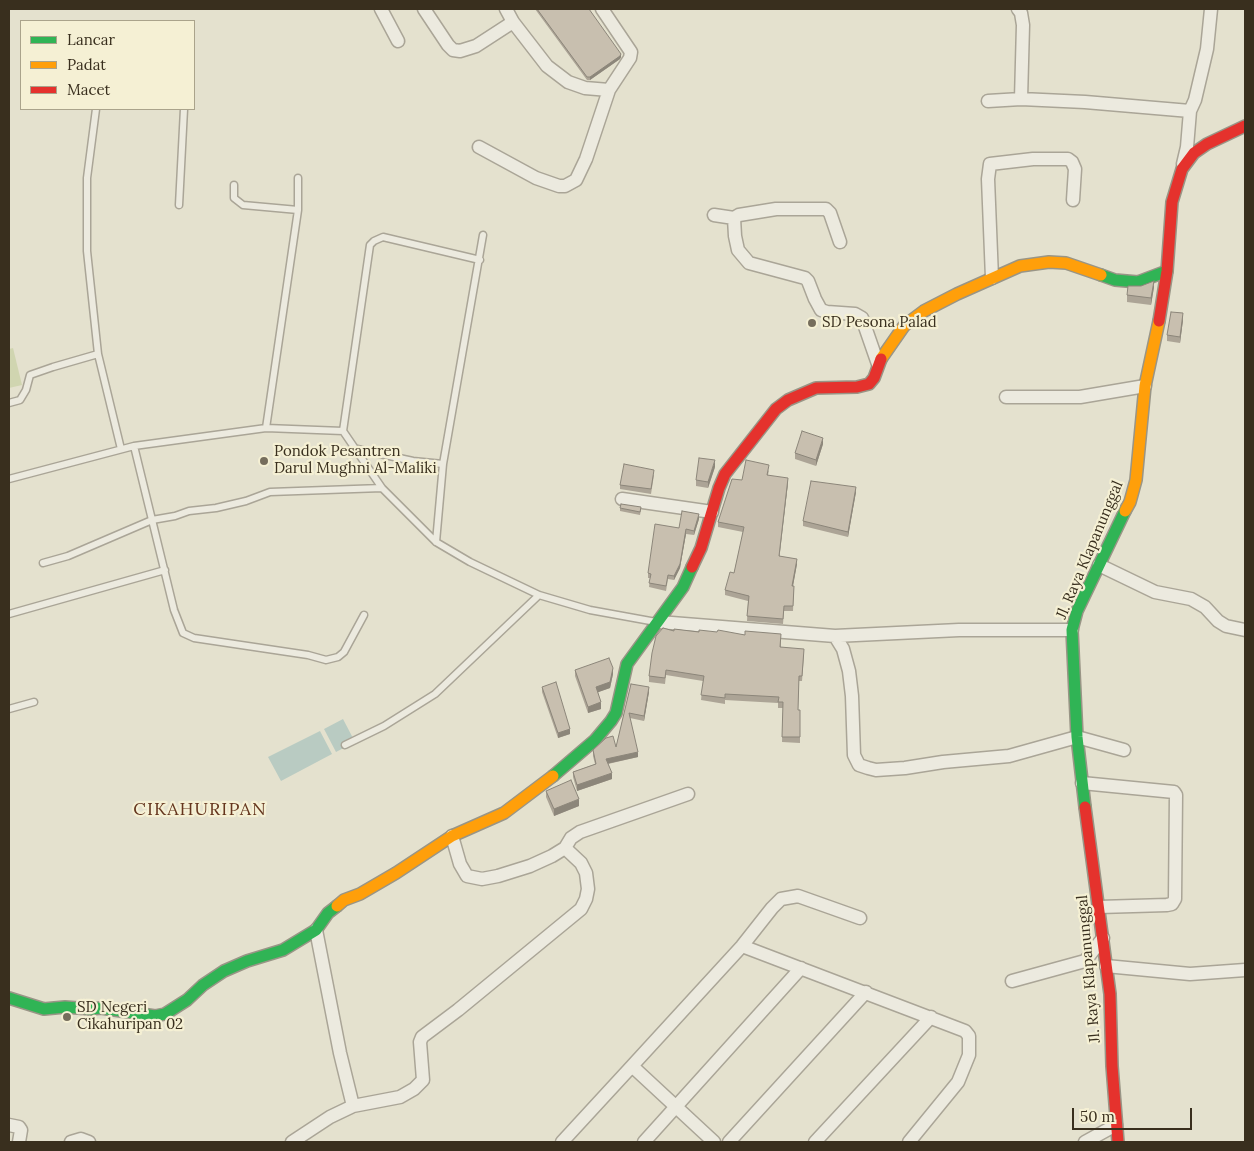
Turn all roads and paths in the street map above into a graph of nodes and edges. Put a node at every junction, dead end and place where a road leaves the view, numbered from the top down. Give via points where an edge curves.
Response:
1 (381, 9) edge
2 (424, 9) edge
3 (506, 9) edge
4 (1018, 9) edge
5 (1211, 9) edge
6 (607, 11) edge
7 (513, 22) junction
8 (398, 41) dead end
9 (609, 90) junction
10 (1021, 100) junction
11 (988, 101) dead end
12 (96, 110) edge
13 (184, 110) edge
14 (1190, 111) junction
15 (1245, 126) edge
16 (479, 147) dead end
17 (1182, 169) junction
18 (298, 178) dead end
19 (234, 185) dead end
20 (1073, 200) dead end
21 (178, 205) dead end
22 (298, 210) junction
23 (714, 215) dead end
24 (734, 218) junction
25 (483, 236) dead end
26 (840, 242) dead end
27 (480, 260) junction
28 (1167, 271) junction
29 (992, 278) junction
30 (98, 354) junction
31 (878, 364) junction
32 (1145, 386) junction
33 (1006, 397) dead end
34 (9, 403) edge
35 (266, 428) junction
36 (343, 431) junction
37 (134, 446) junction
38 (122, 449) junction
39 (357, 449) junction
40 (443, 464) junction
41 (9, 479) edge
42 (382, 488) junction
43 (622, 499) dead end
44 (712, 512) junction
45 (152, 520) junction
46 (436, 542) junction
47 (44, 563) dead end
48 (1099, 566) junction
49 (165, 570) junction
50 (539, 596) junction
51 (9, 614) edge
52 (364, 615) dead end
53 (659, 622) junction
54 (1072, 630) junction
55 (1245, 630) edge
56 (835, 636) junction
57 (34, 702) dead end
58 (9, 708) edge
59 (1077, 737) junction
60 (345, 745) dead end
61 (1124, 750) dead end
62 (1082, 783) junction
63 (688, 794) dead end
64 (452, 836) junction
65 (566, 848) junction
66 (1099, 907) junction
67 (860, 918) dead end
68 (316, 930) junction
69 (1103, 938) junction
70 (742, 946) junction
71 (1106, 966) junction
72 (801, 968) junction
73 (1245, 970) edge
74 (1012, 981) dead end
75 (866, 992) junction
76 (9, 998) edge
77 (931, 1016) junction
78 (632, 1066) junction
79 (353, 1106) junction
80 (675, 1107) junction
81 (1116, 1125) junction
82 (9, 1126) edge
83 (19, 1142) edge
84 (71, 1142) edge
85 (89, 1142) edge
86 (292, 1142) edge
87 (562, 1142) edge
88 (644, 1142) edge
89 (714, 1142) edge
90 (729, 1142) edge
91 (815, 1142) edge
92 (909, 1142) edge
93 (1085, 1142) edge
94 (1118, 1142) edge

1 - 8 street
2 - 7 street via 453,50 476,46
3 - 7 street
4 - 10 street via 1022,13 1023,24
5 - 14 street via 1207,49
6 - 9 street via 631,52
7 - 9 street via 547,66 568,82 585,88
9 - 16 street via 582,170 576,180 565,186 536,178
10 - 11 street
10 - 14 street
12 - 30 lane via 87,178 87,251
13 - 21 lane
14 - 17 street
15 - 17 street, Jl. Raya Klapanunggal via 1207,144 1194,153
17 - 28 street, Jl. Raya Klapanunggal via 1172,202
18 - 22 lane
19 - 22 lane via 234,198 243,204
20 - 29 street via 1075,169 1068,160 1033,159 990,164
22 - 35 lane
23 - 24 street
24 - 26 street via 776,209 826,209
24 - 31 street via 738,250 743,257 749,263 805,278 821,310 862,318
25 - 27 lane
27 - 36 lane via 383,237 370,245
27 - 40 lane
28 - 29 street via 1138,282 1115,280 1066,263 1049,262 1020,266
28 - 32 street, Jl. Raya Klapanunggal via 1157,337
29 - 31 street via 924,311 904,326
30 - 34 lane via 30,375 20,400
30 - 38 lane
31 - 44 street via 869,384 816,388 776,409 725,474
32 - 33 street via 1080,397
32 - 48 street, Jl. Raya Klapanunggal via 1136,480 1130,502
35 - 36 lane
35 - 37 lane
36 - 39 lane
37 - 38 lane
37 - 45 lane
38 - 41 lane
39 - 40 lane
39 - 42 lane
40 - 46 lane
42 - 45 lane via 270,492 246,501
42 - 46 lane
43 - 44 street
44 - 53 street via 683,587
45 - 47 lane
45 - 49 lane
46 - 50 lane
48 - 54 street, Jl. Raya Klapanunggal via 1077,611
48 - 55 street via 1155,592 1191,599 1226,626
49 - 51 lane
49 - 52 lane via 183,633 194,638 326,660 344,652
50 - 53 lane via 590,610
50 - 60 lane via 435,694 384,726
53 - 56 street
53 - 64 street via 627,664 616,713 595,740 513,807
54 - 56 street via 959,630
54 - 59 street, Jl. Raya Klapanunggal
56 - 59 street via 849,671 854,755 859,765 876,770 1009,756
57 - 58 lane
59 - 61 street
59 - 62 street, Jl. Raya Klapanunggal
62 - 66 street, Jl. Raya Klapanunggal
62 - 66 street via 1176,794 1175,900 1167,905
63 - 65 street via 580,832 570,838
64 - 65 street via 460,864 467,876 475,879 530,866
64 - 68 street via 396,873 333,907
65 - 79 street via 586,873 588,889 580,909 422,1037 423,1080 414,1089 400,1097
66 - 69 street, Jl. Raya Klapanunggal
67 - 70 street via 798,896 788,897 772,908
68 - 76 street via 283,950 224,971 165,1014 154,1016 101,1008 44,1008
68 - 79 street
69 - 71 street, Jl. Raya Klapanunggal
69 - 74 street via 1085,961
70 - 72 street
70 - 78 street
71 - 73 street via 1190,974
71 - 81 street, Jl. Raya Klapanunggal
72 - 75 street
72 - 80 street
75 - 77 street
75 - 90 street
77 - 91 street
77 - 92 street via 966,1031 969,1055 958,1082
78 - 80 street
78 - 87 street
79 - 86 street
80 - 88 street
80 - 89 street
81 - 93 street
81 - 94 street, Jl. Raya Klapanunggal
82 - 83 street via 21,1130
84 - 85 street via 81,1139

